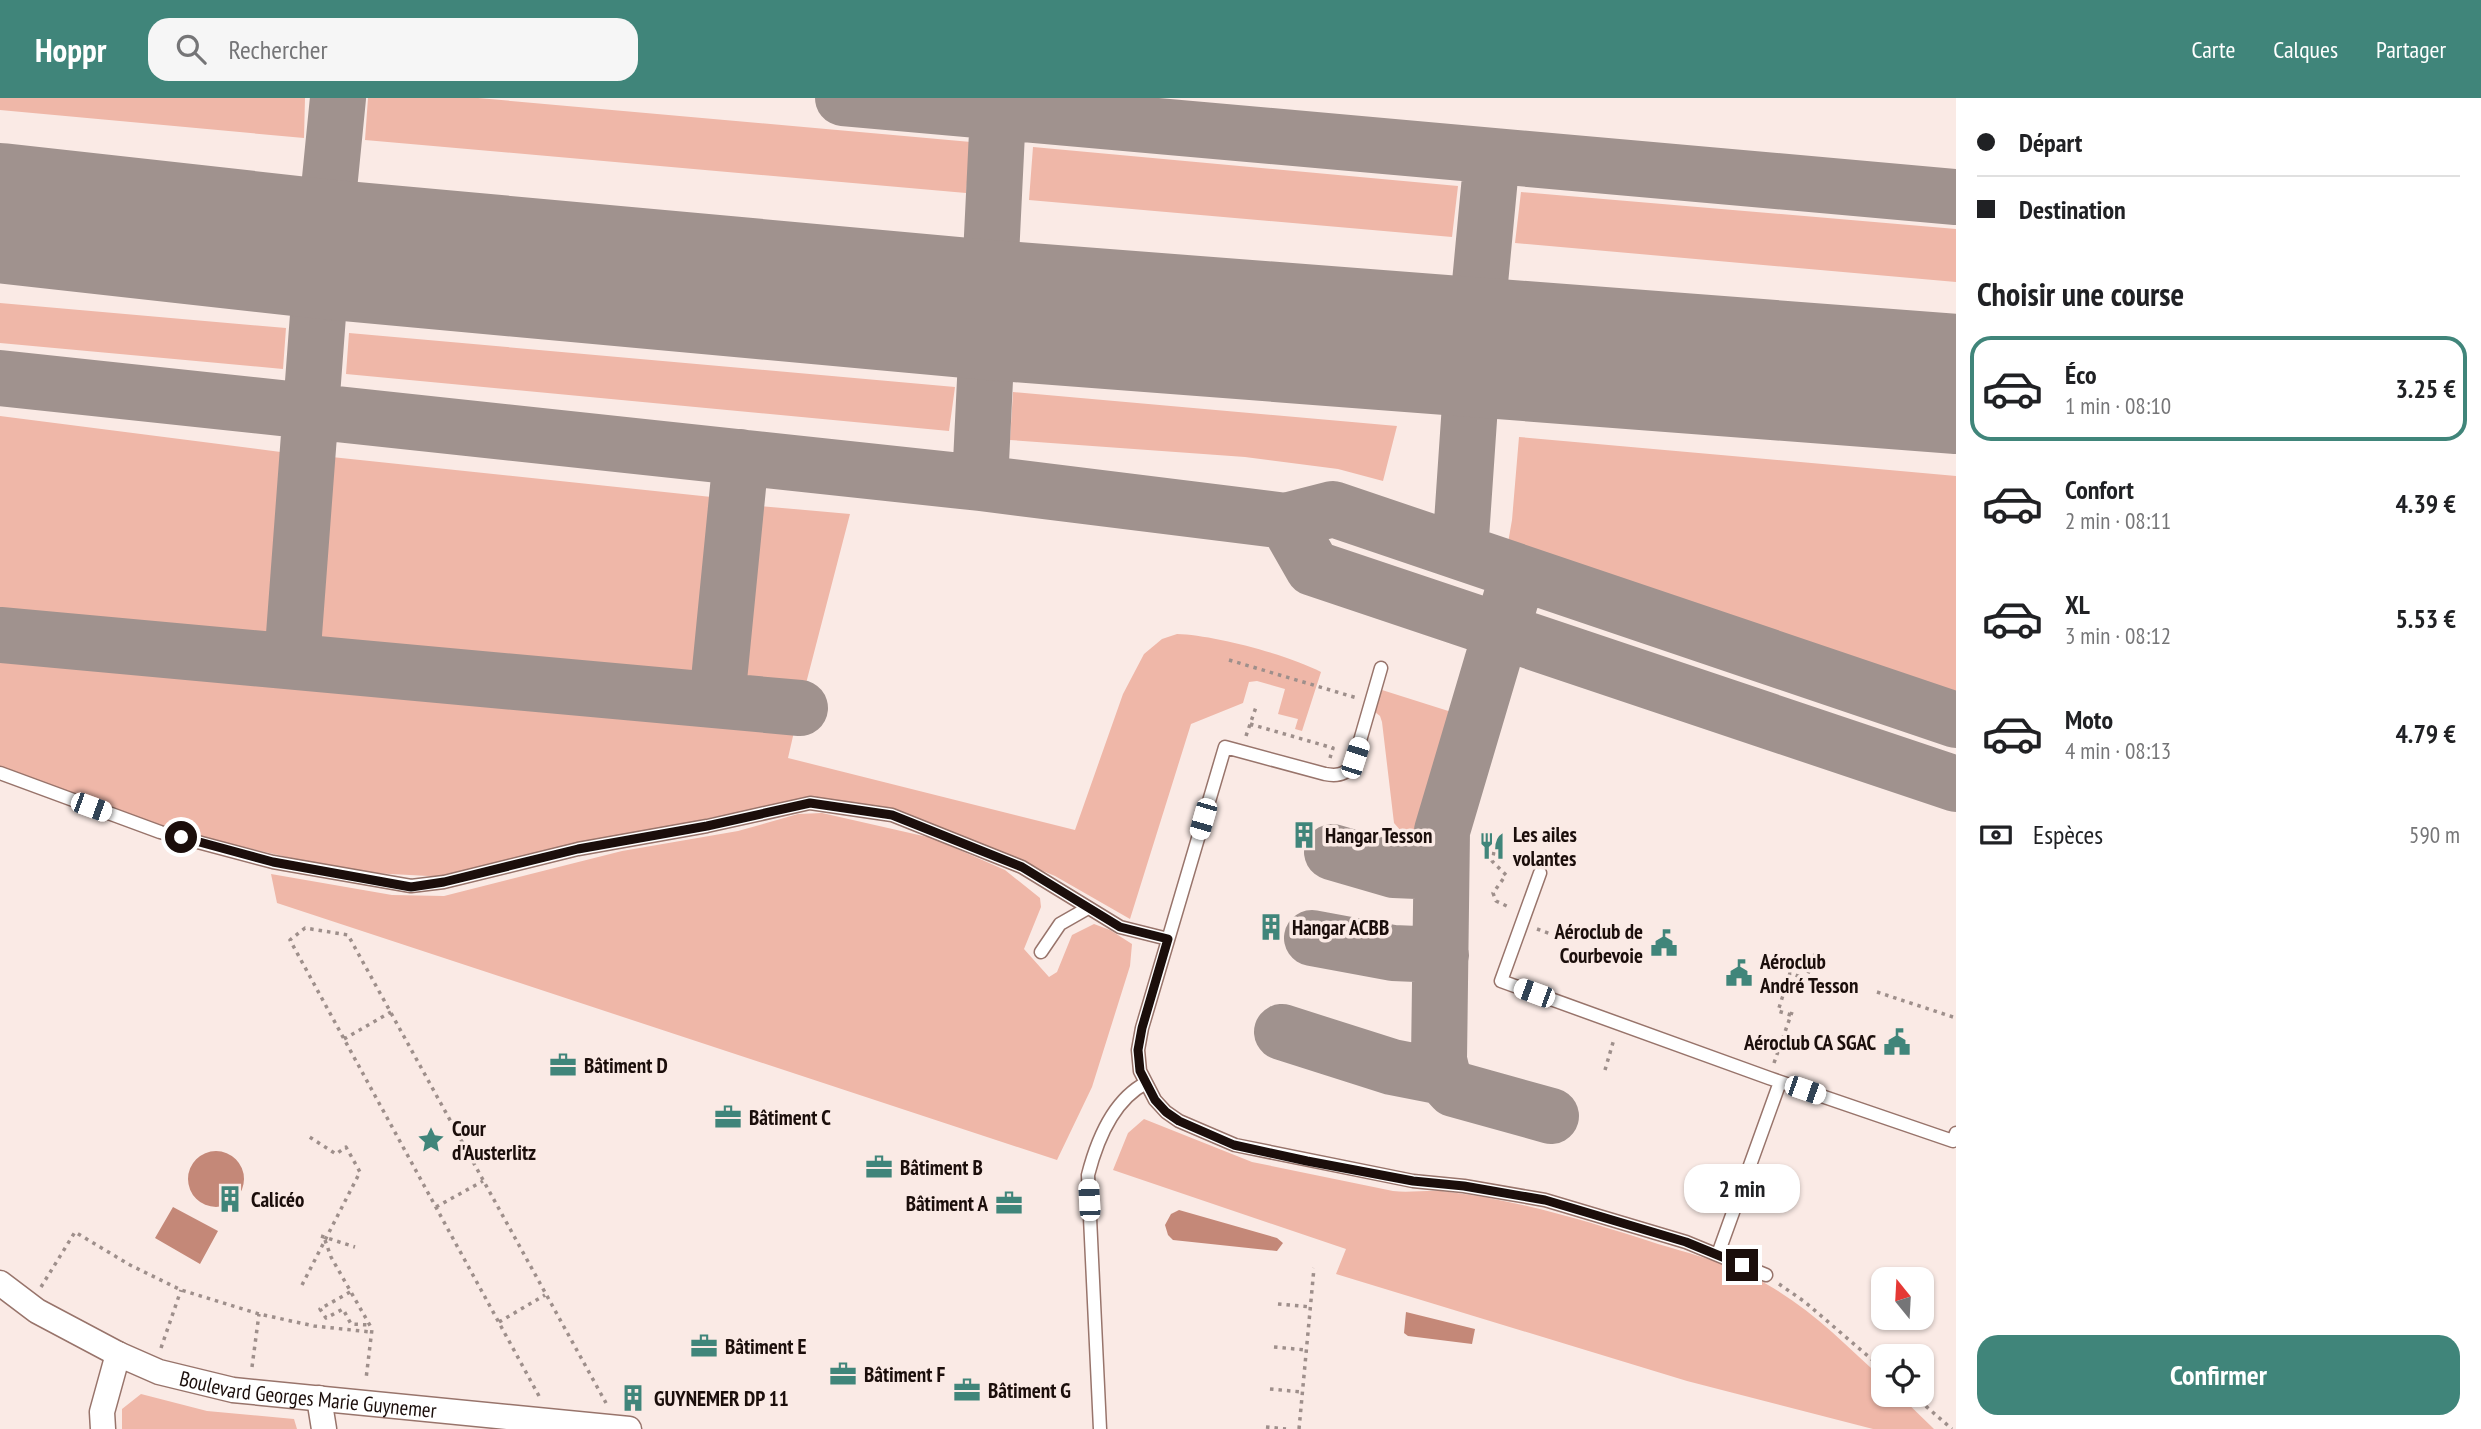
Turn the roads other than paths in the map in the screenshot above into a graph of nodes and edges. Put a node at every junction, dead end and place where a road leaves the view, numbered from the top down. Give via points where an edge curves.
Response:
1 (1381, 668) dead end
2 (0, 773) edge
3 (1540, 873) dead end
4 (1088, 908) junction
5 (1168, 939) junction
6 (1041, 952) dead end
7 (1774, 1080) junction
8 (1146, 1083) junction
9 (1956, 1133) edge
10 (1718, 1254) junction
11 (1766, 1275) road end
12 (0, 1283) edge
13 (118, 1354) junction
14 (319, 1398) junction
15 (103, 1429) edge
16 (324, 1429) edge
17 (629, 1429) edge
18 (1100, 1429) edge

1 - 5 lane via 1350,769 1335,776 1225,747
2 - 4 lane via 160,832 273,862 411,887 810,803 892,815 1022,867
3 - 7 lane via 1501,981
4 - 5 lane via 1120,927
4 - 6 lane via 1060,924
5 - 8 lane via 1138,1050
7 - 9 lane via 1953,1141
7 - 10 lane
8 - 10 lane via 1166,1112 1234,1145 1413,1181 1545,1200
8 - 18 lane via 1127,1094 1111,1116 1088,1175
10 - 11 lane
12 - 13 street, Boulevard Georges Marie Guynemer via 37,1311
13 - 14 street, Boulevard Georges Marie Guynemer via 159,1372 233,1390
13 - 15 street via 102,1412
14 - 16 street
14 - 17 street, Boulevard Georges Marie Guynemer

